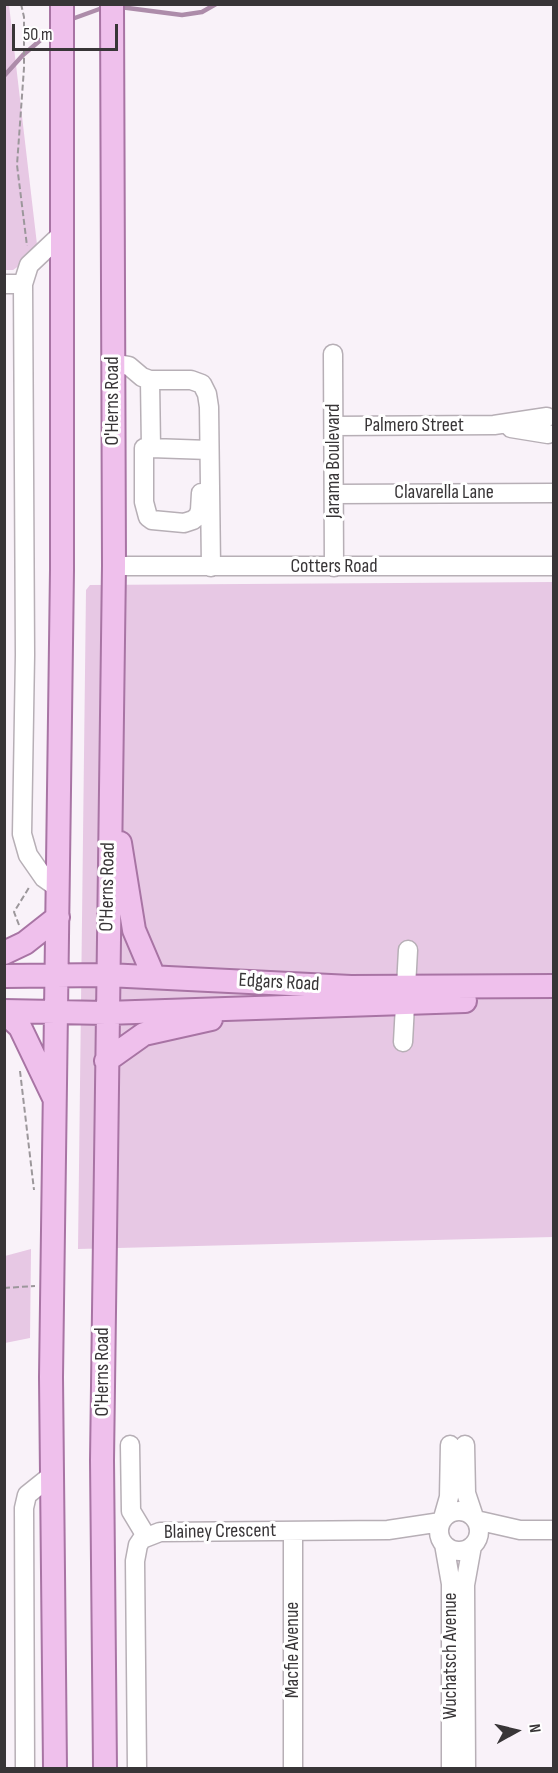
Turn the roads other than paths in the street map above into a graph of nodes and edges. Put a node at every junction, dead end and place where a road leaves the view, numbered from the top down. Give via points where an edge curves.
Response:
1 (63, 4) edge
2 (112, 4) edge
3 (63, 233) junction
4 (14, 284) edge
5 (333, 354) dead end
6 (113, 363) junction
7 (150, 380) junction
8 (550, 425) edge
9 (334, 426) junction
10 (148, 448) junction
11 (205, 449) junction
12 (113, 450) junction
13 (554, 493) edge
14 (334, 494) junction
15 (114, 566) junction
16 (554, 566) edge
17 (211, 567) junction
18 (334, 567) junction
19 (110, 782) junction
20 (58, 888) junction
21 (58, 917) junction
22 (408, 950) dead end
23 (4, 952) edge
24 (57, 974) junction
25 (107, 975) junction
26 (4, 976) edge
27 (154, 977) junction
28 (554, 986) edge
29 (405, 995) junction
30 (554, 998) edge
31 (256, 1008) junction
32 (4, 1011) edge
33 (57, 1012) junction
34 (106, 1013) junction
35 (403, 1042) dead end
36 (106, 1061) junction
37 (56, 1102) junction
38 (129, 1445) dead end
39 (52, 1475) junction
40 (475, 1519) junction
41 (442, 1520) junction
42 (388, 1530) junction
43 (520, 1530) junction
44 (554, 1530) edge
45 (293, 1531) junction
46 (146, 1536) junction
47 (443, 1543) junction
48 (472, 1546) junction
49 (25, 1768) edge
50 (55, 1768) edge
51 (105, 1768) edge
52 (137, 1768) edge
53 (293, 1768) edge
54 (451, 1768) edge
55 (466, 1768) edge

1 - 3 main road
2 - 6 main road, O'Herns Road
3 - 4 street
3 - 20 main road
4 - 20 street via 25,655 22,834 28,855 44,878
5 - 9 street, Jarama Boulevard
6 - 7 street via 129,366
6 - 12 main road, O'Herns Road
7 - 10 street
7 - 11 street via 191,380 201,384 208,400
8 - 9 street, Palmero Street
9 - 14 street, Jarama Boulevard
10 - 11 street
10 - 11 street via 144,502 148,517 158,522 184,523 198,516 200,510
10 - 12 street
11 - 17 street
12 - 15 main road, O'Herns Road
13 - 14 street, Clavarella Lane
14 - 18 street, Jarama Boulevard
15 - 17 street, Cotters Road
15 - 19 main road, O'Herns Road
16 - 18 street, Cotters Road
17 - 18 street, Cotters Road
19 - 25 main road, O'Herns Road
19 - 27 main road via 134,930
20 - 21 main road
21 - 23 main road via 25,943
21 - 24 main road
22 - 29 street
24 - 25 main road, Edgars Road
24 - 26 main road, Edgars Road
24 - 33 main road
25 - 27 main road, Edgars Road
25 - 34 main road, O'Herns Road
27 - 29 main road, Edgars Road via 351,987
28 - 29 main road, Edgars Road
29 - 30 main road, Edgars Road
29 - 31 main road, Edgars Road
29 - 35 street
31 - 34 main road, Edgars Road
31 - 36 main road via 144,1034
32 - 33 main road, Edgars Road
32 - 37 main road via 20,1027
33 - 34 main road, Edgars Road
33 - 37 main road
34 - 36 main road, O'Herns Road
36 - 51 main road, O'Herns Road via 102,1460
37 - 39 main road
38 - 46 street via 131,1511
39 - 49 street via 27,1495 24,1508
39 - 50 main road
40 - 41 street via 469,1513 455,1511
40 - 41 street via 458,1445
40 - 43 street
40 - 48 street via 479,1533
41 - 42 street, Blainey Crescent
41 - 47 street via 439,1532
42 - 45 street, Blainey Crescent
42 - 47 street, Blainey Crescent
43 - 44 street
43 - 48 street
45 - 46 street, Blainey Crescent via 171,1531
45 - 53 street, Macfie Avenue
46 - 52 street, Blainey Crescent via 138,1545 135,1561
47 - 48 street via 461,1551
47 - 54 street, Wuchatsch Avenue via 451,1584
48 - 55 street, Wuchatsch Avenue via 465,1585

